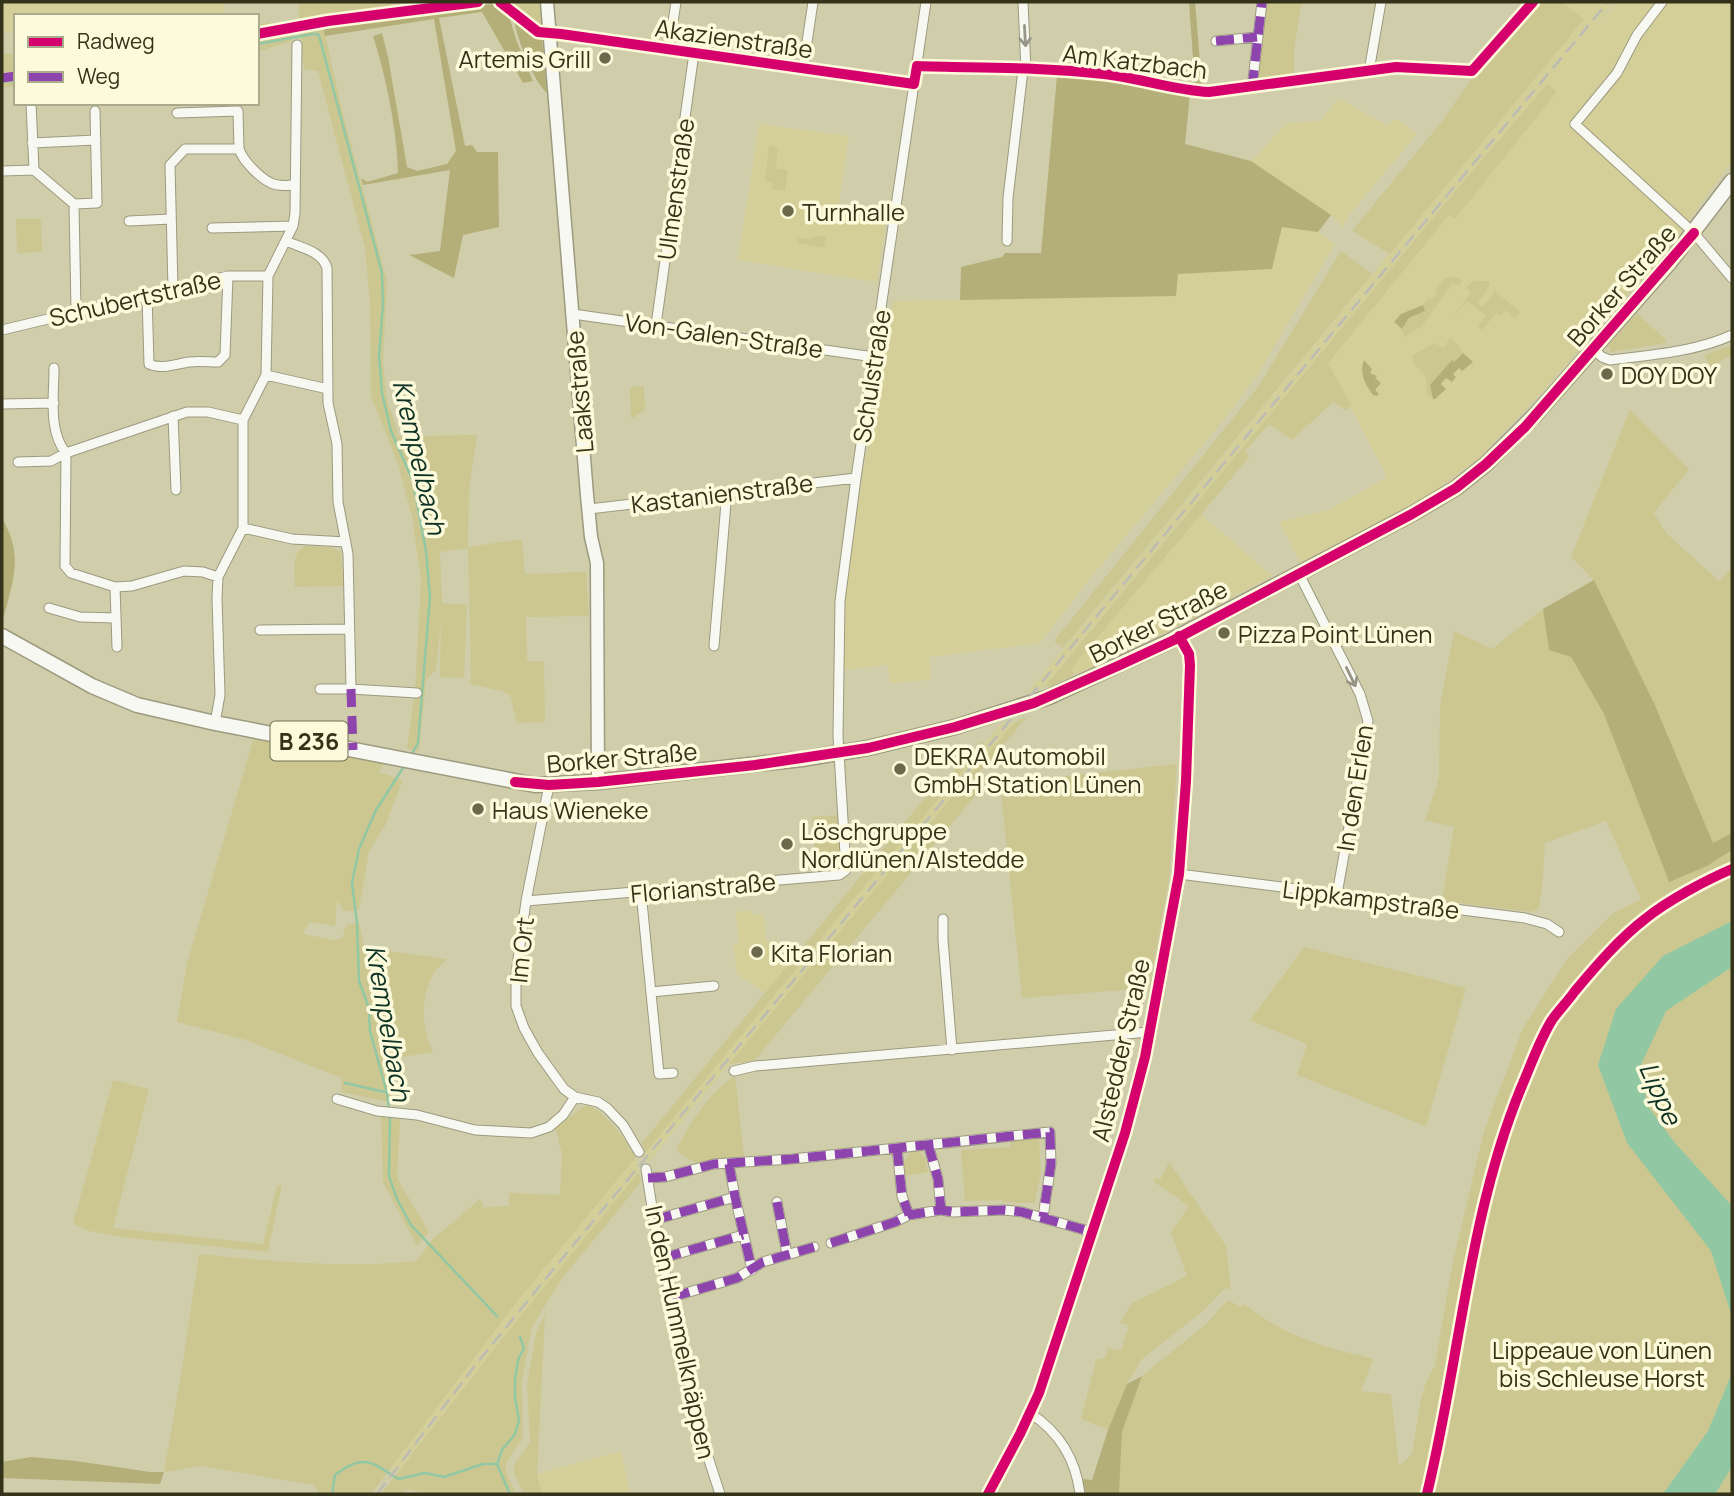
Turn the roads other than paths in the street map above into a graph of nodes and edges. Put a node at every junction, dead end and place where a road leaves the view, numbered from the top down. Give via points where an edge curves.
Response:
1 (547, 2) edge
2 (676, 2) edge
3 (813, 2) edge
4 (926, 2) edge
5 (1023, 2) edge
6 (1262, 2) edge
7 (1381, 2) edge
8 (1533, 2) edge
9 (1662, 2) edge
10 (549, 34) junction
11 (1257, 37) junction
12 (1216, 41) dead end
13 (297, 45) dead end
14 (669, 49) junction
15 (694, 52) junction
16 (917, 66) junction
17 (803, 69) junction
18 (1024, 70) junction
19 (1369, 71) junction
20 (914, 84) junction
21 (1252, 88) junction
22 (30, 105) edge
23 (95, 111) dead end
24 (177, 113) dead end
25 (96, 140) junction
26 (32, 143) junction
27 (239, 149) junction
28 (34, 170) junction
29 (2, 171) edge
30 (1732, 181) edge
31 (295, 185) junction
32 (74, 204) junction
33 (171, 219) junction
34 (129, 221) dead end
35 (293, 226) junction
36 (212, 228) dead end
37 (1694, 233) junction
38 (1007, 241) dead end
39 (286, 242) junction
40 (228, 276) junction
41 (268, 276) junction
42 (1732, 278) edge
43 (173, 289) junction
44 (147, 295) junction
45 (76, 310) junction
46 (573, 314) junction
47 (656, 325) junction
48 (2, 330) edge
49 (1732, 335) edge
50 (1592, 348) junction
51 (874, 357) junction
52 (54, 368) dead end
53 (266, 375) junction
54 (328, 389) junction
55 (54, 403) junction
56 (2, 404) edge
57 (173, 416) junction
58 (243, 420) junction
59 (65, 453) junction
60 (18, 462) dead end
61 (856, 478) junction
62 (176, 490) dead end
63 (727, 491) junction
64 (589, 509) junction
65 (243, 528) junction
66 (346, 542) junction
67 (1298, 572) junction
68 (218, 577) junction
69 (116, 587) junction
70 (49, 608) dead end
71 (116, 618) junction
72 (349, 629) junction
73 (260, 630) dead end
74 (2, 636) edge
75 (1179, 636) junction
76 (117, 646) dead end
77 (714, 646) dead end
78 (320, 689) dead end
79 (351, 689) junction
80 (416, 693) dead end
81 (215, 723) junction
82 (839, 753) junction
83 (598, 782) junction
84 (549, 785) junction
85 (1179, 874) junction
86 (641, 892) junction
87 (1337, 894) junction
88 (526, 901) junction
89 (943, 919) dead end
90 (1559, 932) dead end
91 (714, 986) dead end
92 (651, 992) junction
93 (1149, 1032) junction
94 (952, 1049) junction
95 (734, 1071) dead end
96 (673, 1073) dead end
97 (575, 1097) junction
98 (337, 1100) dead end
99 (928, 1144) junction
100 (897, 1148) junction
101 (639, 1152) dead end
102 (729, 1164) junction
103 (734, 1197) junction
104 (777, 1202) dead end
105 (941, 1209) junction
106 (909, 1215) junction
107 (1043, 1217) junction
108 (654, 1220) junction
109 (1092, 1232) junction
110 (743, 1235) junction
111 (831, 1243) dead end
112 (814, 1247) dead end
113 (787, 1254) junction
114 (663, 1258) junction
115 (752, 1270) junction
116 (672, 1297) junction
117 (1030, 1413) junction
118 (720, 1494) edge
119 (988, 1494) edge
120 (1080, 1494) edge

1 - 10 street, Laakstraße
2 - 14 street
3 - 17 street
4 - 16 street, Schulstraße
5 -> 18 street
6 - 11 street
7 - 19 street
8 - 19 street, Am Katzbach via 1472,71 1396,67
9 - 37 street via 1636,36 1617,73 1575,124
10 - 14 street, Akazienstraße
10 - 46 street, Laakstraße
11 - 12 street
11 - 21 street
13 - 31 street
14 - 15 street, Akazienstraße
15 - 17 street, Akazienstraße
15 - 47 street, Ulmenstraße
16 - 18 street, Am Katzbach
16 - 20 street, Schulstraße
17 - 20 street, Akazienstraße
18 - 21 street, Am Katzbach via 1122,76 1193,91
18 - 38 street
19 - 21 street, Am Katzbach
20 - 51 street, Schulstraße
22 - 26 street
23 - 25 street
24 - 27 street via 238,111
25 - 26 street
25 - 32 street via 97,203
26 - 28 street
27 - 31 street via 268,182
27 - 33 street via 185,149 170,165
28 - 29 street
28 - 32 street
30 - 37 main road, Borker Straße / B 236
31 - 35 street
32 - 45 street
33 - 34 street
33 - 43 street
35 - 36 street
35 - 39 street
37 - 42 street
37 - 50 main road, Borker Straße / B 236
39 - 41 street
39 - 54 street via 325,261
40 - 41 street, Schubertstraße
40 - 43 street, Schubertstraße
40 - 44 street via 225,355 218,362 149,363
41 - 53 street
43 - 44 street, Schubertstraße
44 - 45 street, Schubertstraße
45 - 48 street, Schubertstraße
46 - 47 street, Von-Galen-Straße
46 - 64 street, Laakstraße
47 - 51 street, Von-Galen-Straße
49 - 50 street via 1704,345 1610,360
50 - 67 main road, Borker Straße / B 236 via 1525,427 1456,488
51 - 61 street, Schulstraße
52 - 55 street
53 - 54 street
53 - 58 street
54 - 66 street
55 - 56 street
55 - 59 street via 57,442
57 - 58 street via 198,411
57 - 59 street
57 - 62 street
58 - 65 street
59 - 60 street via 51,461
59 - 69 street via 65,566 71,573
61 - 63 street, Kastanienstraße
61 - 82 street, Schulstraße via 840,601
63 - 64 street, Kastanienstraße
63 - 77 street
64 - 83 street, Laakstraße via 597,563
65 - 66 street via 292,540
65 - 68 street
66 - 72 street
67 - 75 main road, Borker Straße / B 236
67 -> 87 street, In den Erlen via 1360,694 1367,721
68 - 69 street via 184,570
68 - 81 street via 220,695
69 - 71 street
70 - 71 street via 80,617
71 - 76 street
72 - 73 street
72 - 79 street
74 - 81 main road, Borker Straße / B 236 via 120,699
75 - 82 main road, Borker Straße / B 236 via 1034,703 944,730
75 - 85 street, Alstedder Straße via 1190,665
78 - 79 street
79 - 80 street
81 - 84 main road, Borker Straße / B 236
82 - 83 main road, Borker Straße / B 236
82 - 86 street, Florianstraße via 843,873
83 - 84 main road, Borker Straße / B 236
84 - 88 street, Im Ort
85 - 87 street, Lippkampstraße
85 - 93 street, Alstedder Straße
86 - 88 street, Florianstraße
86 - 92 street
87 - 90 street, Lippkampstraße via 1525,918
88 - 97 street, Im Ort via 516,1006 538,1053
89 - 94 street
91 - 92 street
92 - 96 street via 659,1074
93 - 94 street
93 - 109 street, Alstedder Straße via 1135,1098
94 - 95 street
97 - 98 street via 549,1127 531,1133 475,1130
97 - 101 street, Im Ort via 607,1108
99 - 100 street
99 - 105 street
99 - 107 street via 1050,1132 1051,1164
100 - 102 street
100 - 106 street via 902,1196
102 - 103 street
102 - 108 street, In den Hummelknäppen via 665,1177 647,1174
103 - 108 street
103 - 110 street
104 - 113 street
105 - 106 street
105 - 107 street via 1004,1210
106 - 111 street
107 - 109 street
108 - 114 street, In den Hummelknäppen
109 - 117 street, Alstedder Straße
110 - 114 street
110 - 115 street
112 - 113 street
113 - 115 street
114 - 116 street, In den Hummelknäppen
115 - 116 street
116 - 118 street, In den Hummelknäppen via 698,1426
117 - 119 street, Alstedder Straße
117 - 120 street via 1063,1445

